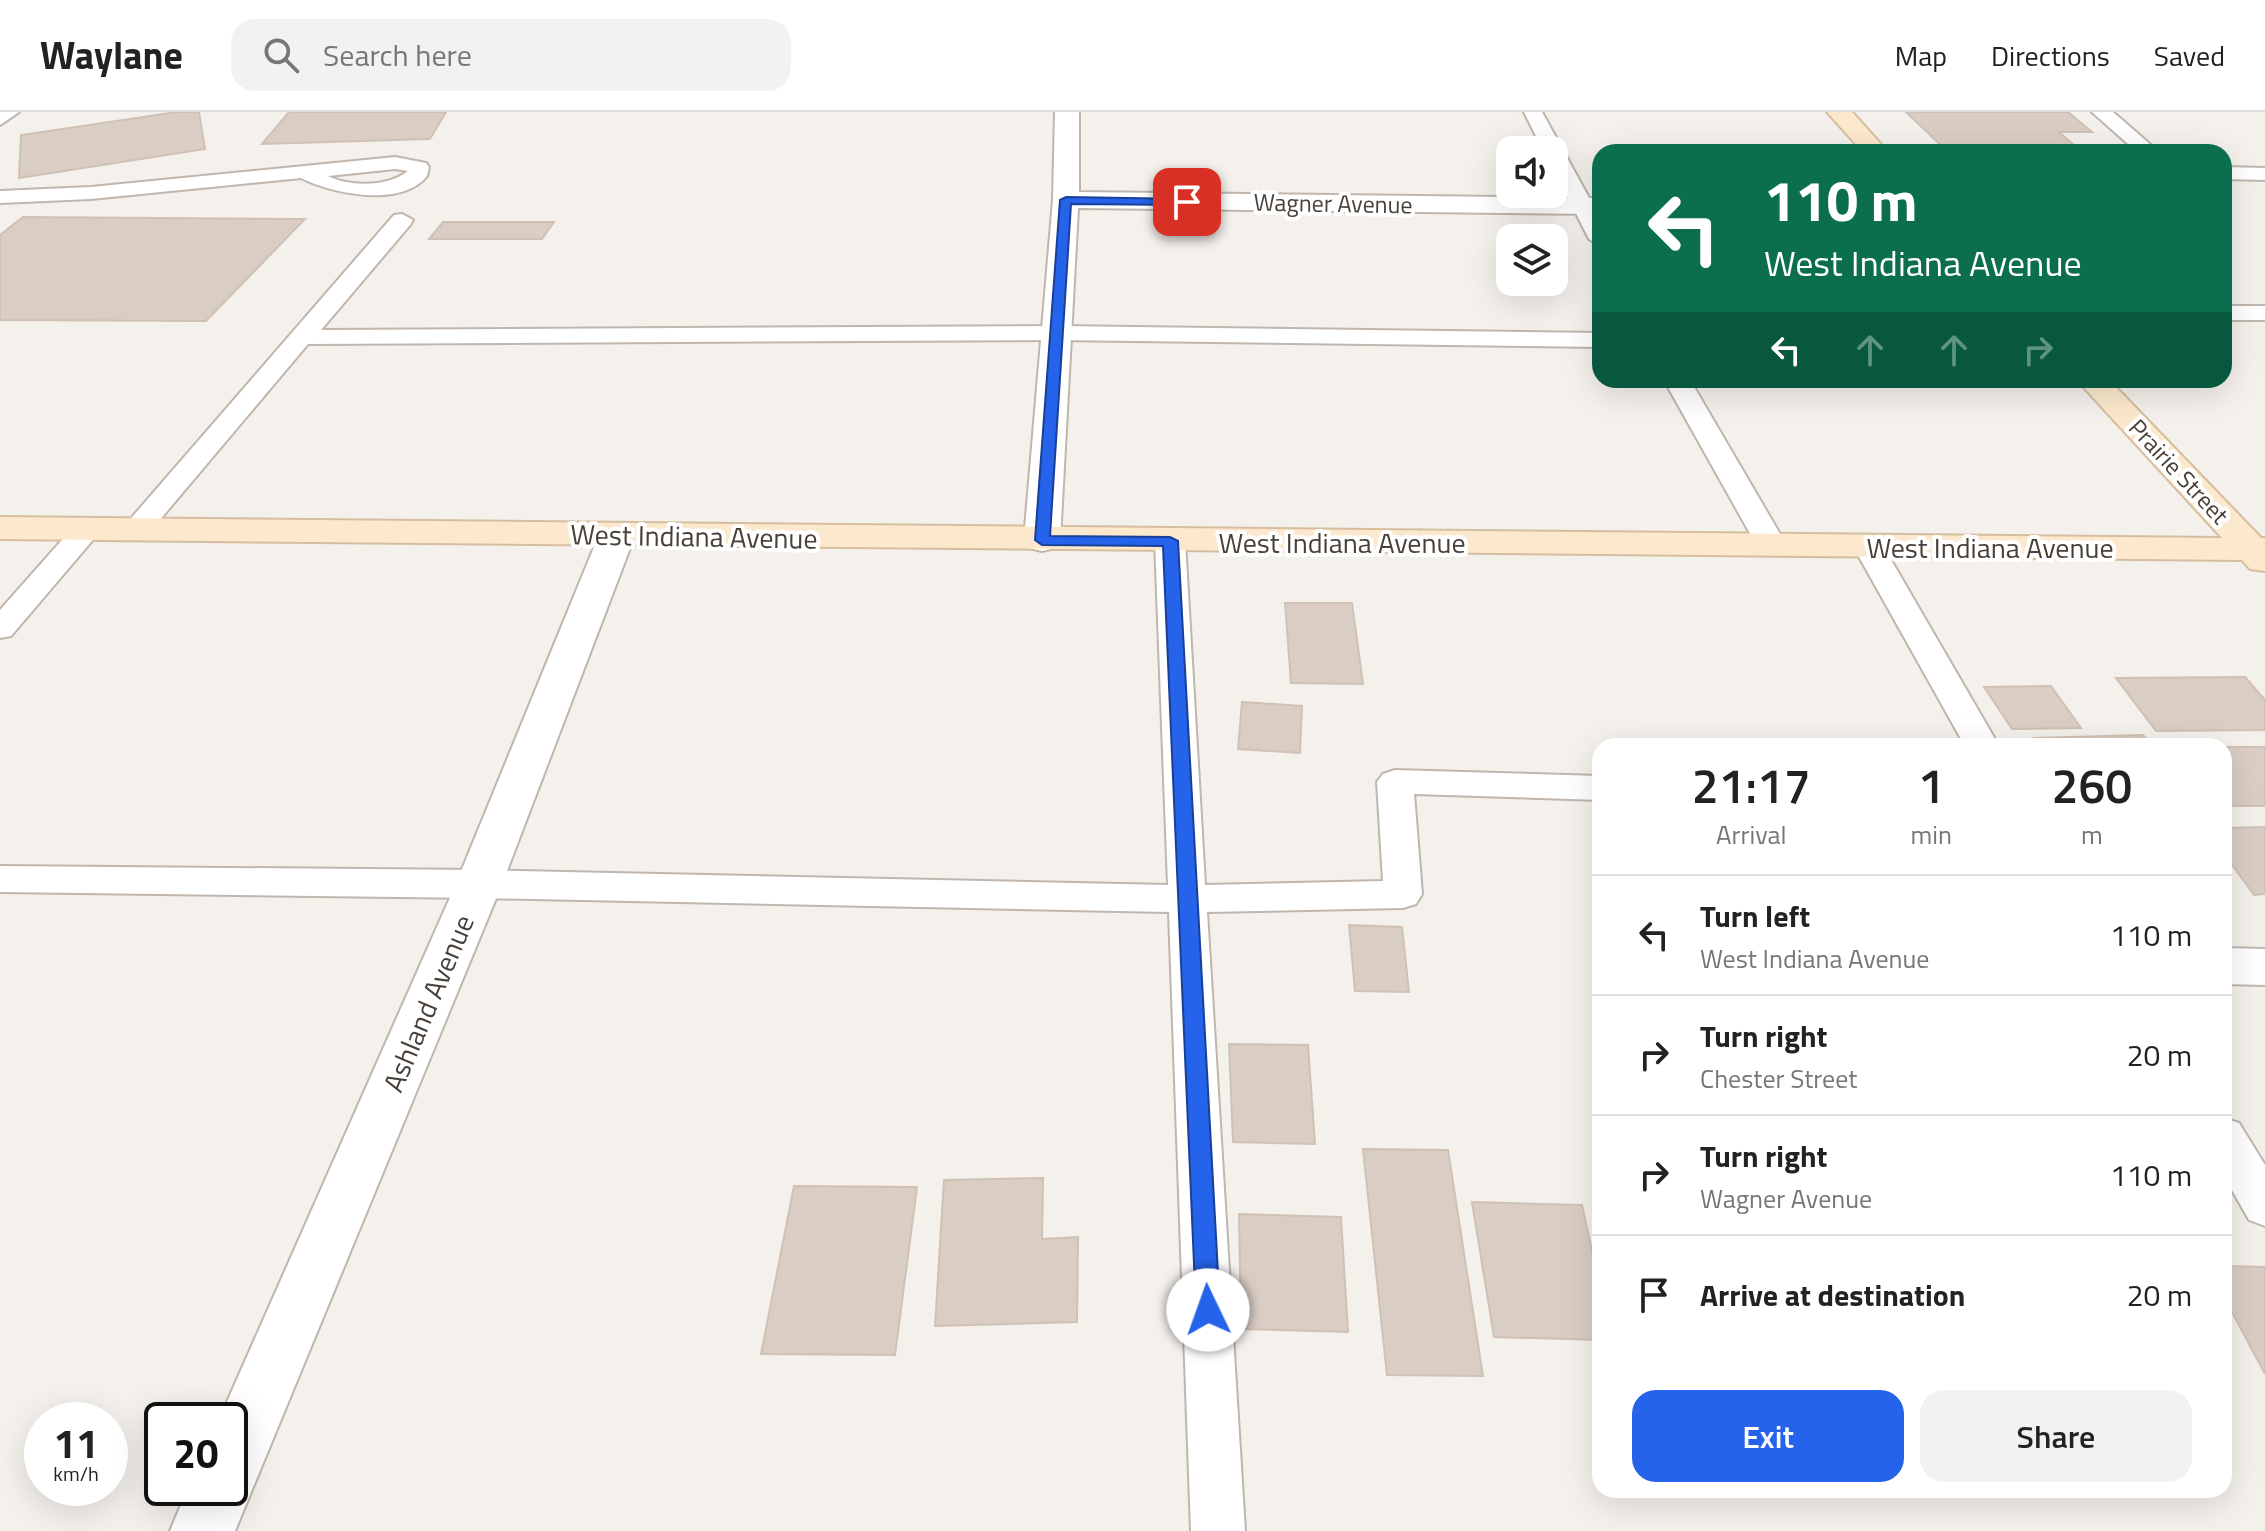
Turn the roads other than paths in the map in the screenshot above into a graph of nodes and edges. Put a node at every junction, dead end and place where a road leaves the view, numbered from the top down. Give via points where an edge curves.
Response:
1 (10, 112) edge
2 (1067, 112) edge
3 (1533, 112) edge
4 (1839, 112) edge
5 (2101, 112) edge
6 (0, 119) edge
7 (1546, 136) edge
8 (1869, 144) edge
9 (2139, 144) edge
10 (1568, 171) edge
11 (304, 172) dead end
12 (2232, 175) edge
13 (2260, 182) edge
14 (0, 197) edge
15 (1066, 200) junction
16 (1592, 206) edge
17 (402, 220) dead end
18 (2232, 313) edge
19 (2265, 313) edge
20 (1056, 333) junction
21 (301, 337) junction
22 (1592, 340) edge
23 (1682, 388) edge
24 (2100, 388) edge
25 (0, 528) edge
26 (87, 529) junction
27 (137, 529) junction
28 (617, 535) junction
29 (1042, 540) junction
30 (1170, 541) junction
31 (1772, 546) junction
32 (1868, 546) junction
33 (2261, 554) edge
34 (0, 629) edge
35 (1977, 738) edge
36 (1592, 788) edge
37 (0, 879) edge
38 (479, 884) junction
39 (1189, 899) junction
40 (2232, 966) edge
41 (2265, 967) edge
42 (2232, 1150) edge
43 (2265, 1206) edge
44 (248, 1425) edge
45 (213, 1506) edge
46 (202, 1531) edge
47 (1218, 1531) edge

1 - 6 lane
2 - 15 street
3 - 7 lane
4 - 8 street
5 - 9 lane
10 - 16 lane
11 - 14 lane
12 - 13 lane
15 - 16 street, Wagner Avenue
15 - 20 street
17 - 21 lane
18 - 19 lane
20 - 21 lane
20 - 22 lane
20 - 29 street
21 - 27 lane
23 - 31 lane
24 - 33 street, Prairie Street
25 - 26 street, West Indiana Avenue
26 - 27 street, West Indiana Avenue
26 - 34 lane
27 - 28 street, West Indiana Avenue
28 - 29 street, West Indiana Avenue
28 - 38 street, Ashland Avenue
29 - 30 street, West Indiana Avenue
30 - 31 street, West Indiana Avenue
30 - 39 lane
31 - 32 street, West Indiana Avenue
32 - 33 street, West Indiana Avenue
32 - 35 lane
36 - 39 lane via 1395,782 1403,894
37 - 38 lane
38 - 39 lane
38 - 44 street, Ashland Avenue
39 - 47 lane
40 - 41 street
42 - 43 lane
45 - 46 street

